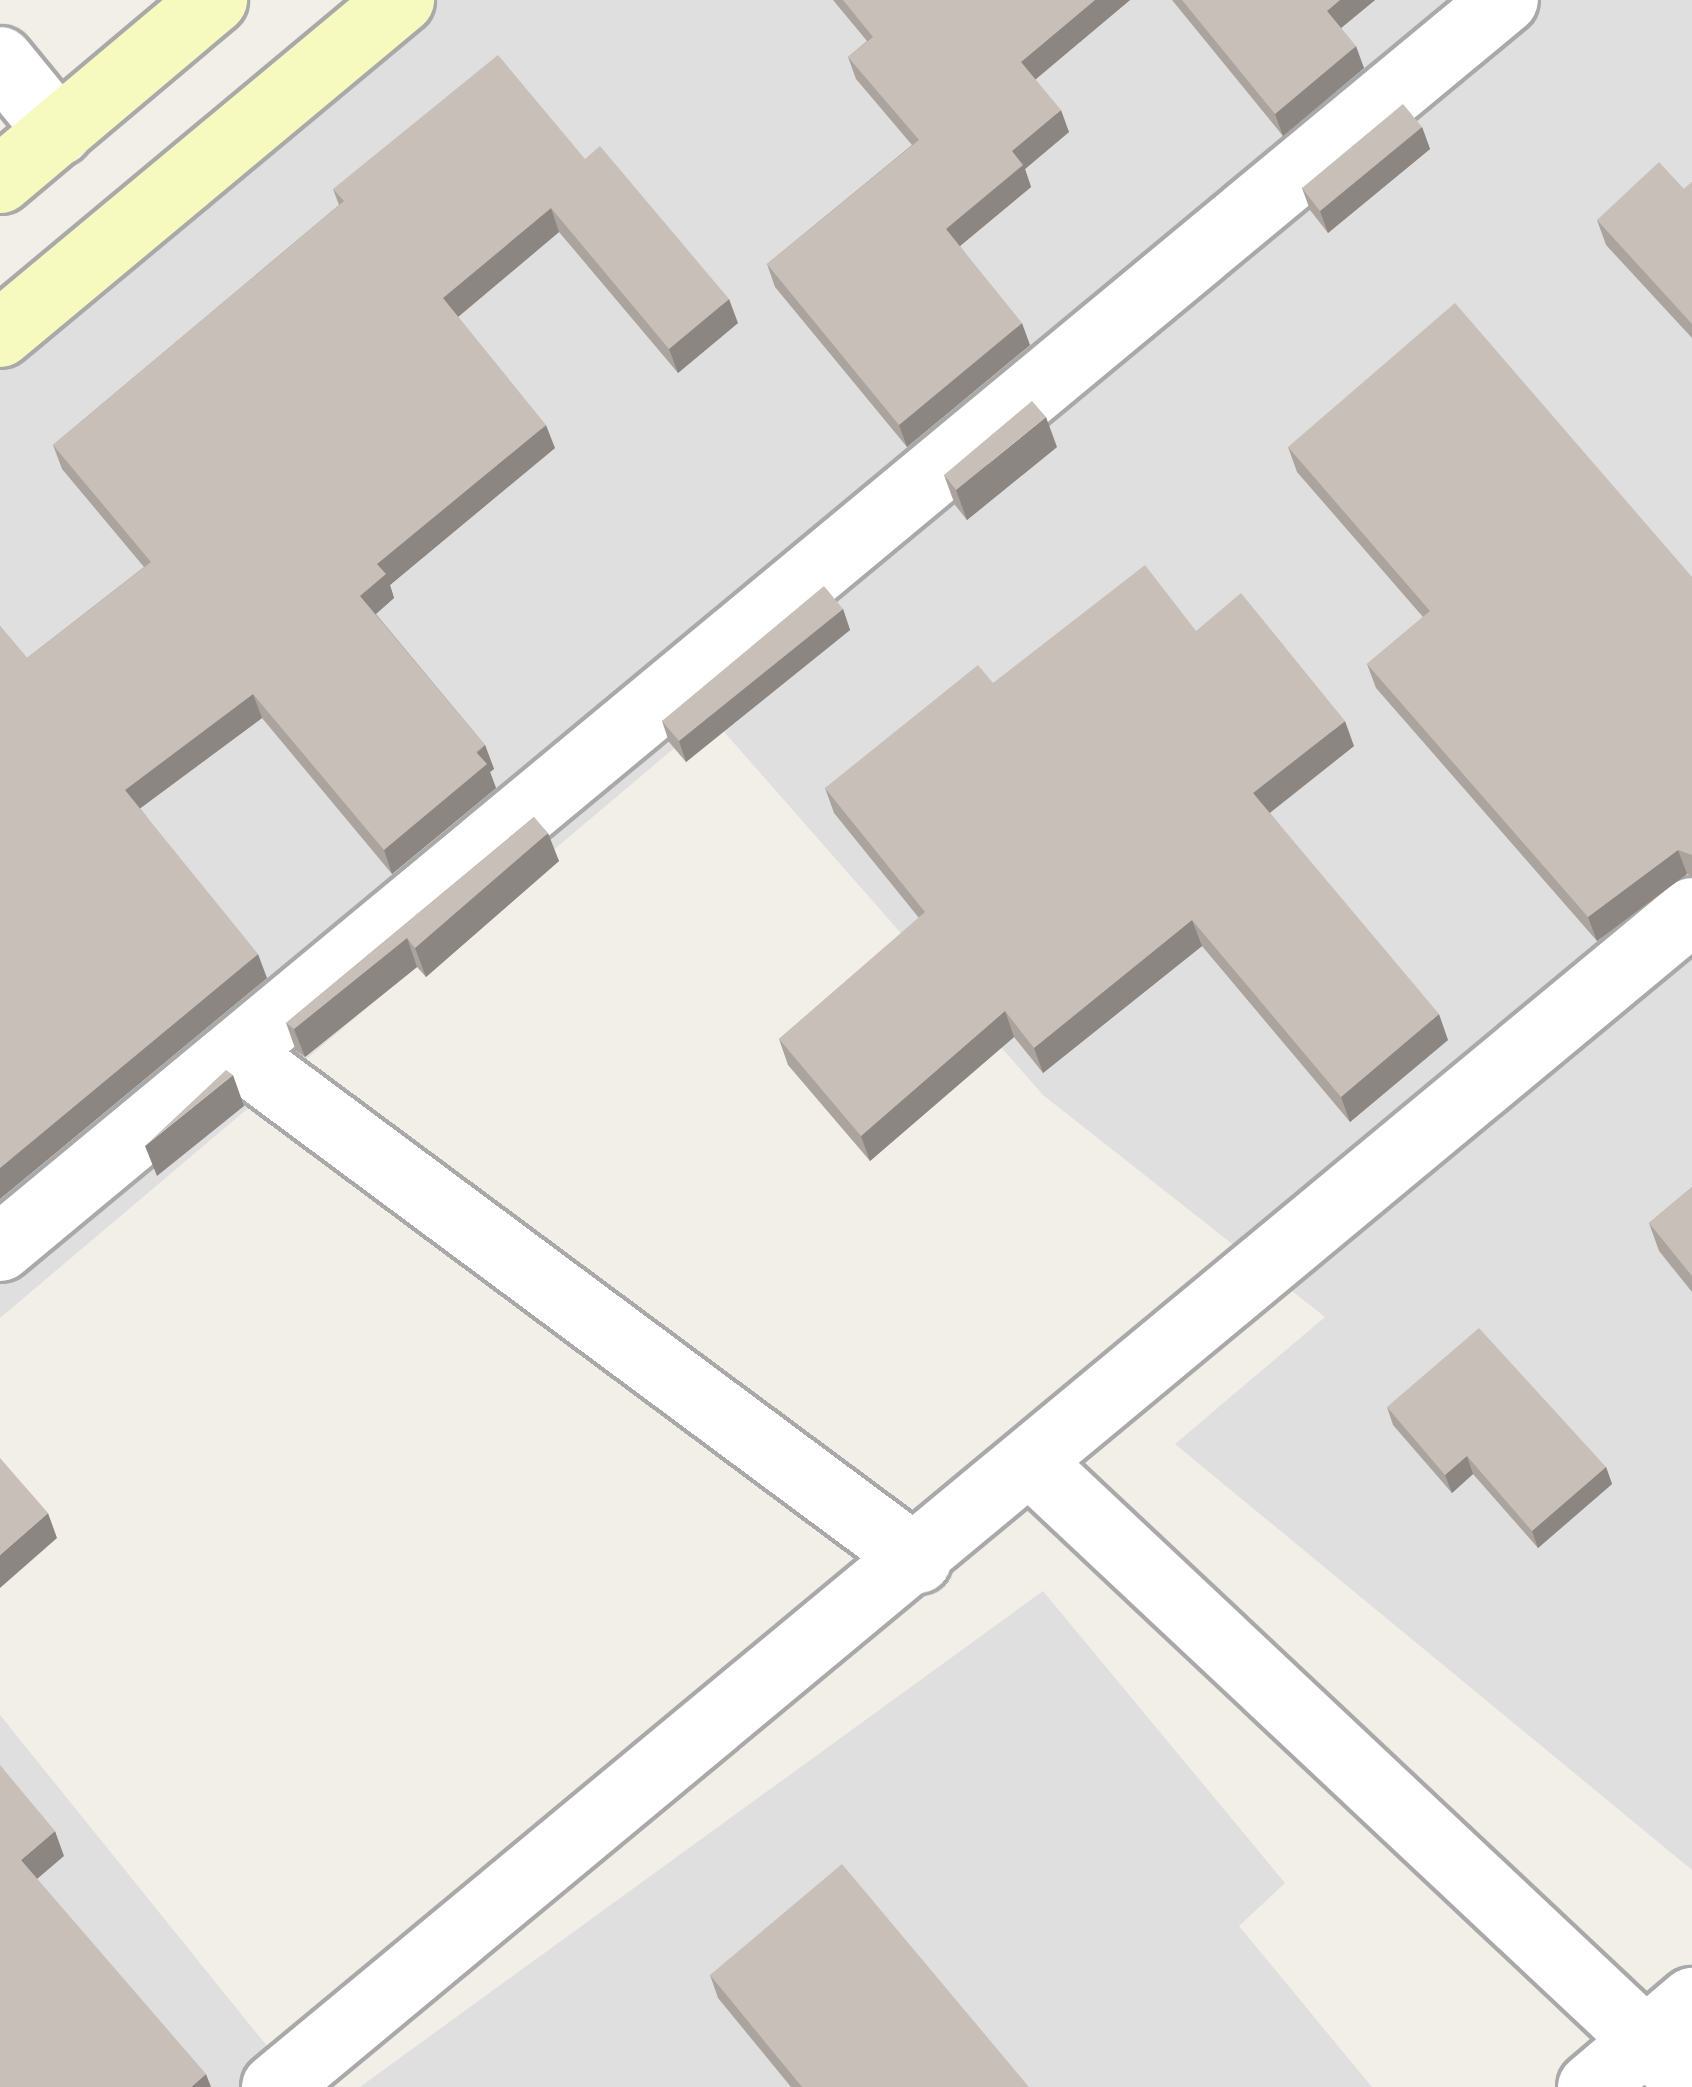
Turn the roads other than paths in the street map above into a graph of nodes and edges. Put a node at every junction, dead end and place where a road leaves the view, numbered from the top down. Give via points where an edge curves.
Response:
1 (214, 0) edge
2 (401, 0) edge
3 (1505, 0) edge
4 (0, 60) edge
5 (59, 132) junction
6 (0, 180) edge
7 (0, 334) edge
8 (1692, 911) edge
9 (236, 1053) junction
10 (0, 1248) edge
11 (1033, 1465) junction
12 (917, 1561) junction
13 (1677, 2042) edge
14 (274, 2087) edge
15 (1591, 2087) edge

1 - 5 main road
2 - 7 main road
3 - 9 street
4 - 5 street
5 - 6 main road
8 - 11 street
9 - 10 street
9 - 12 street
11 - 12 street
11 - 13 street
12 - 14 street
13 - 15 street

